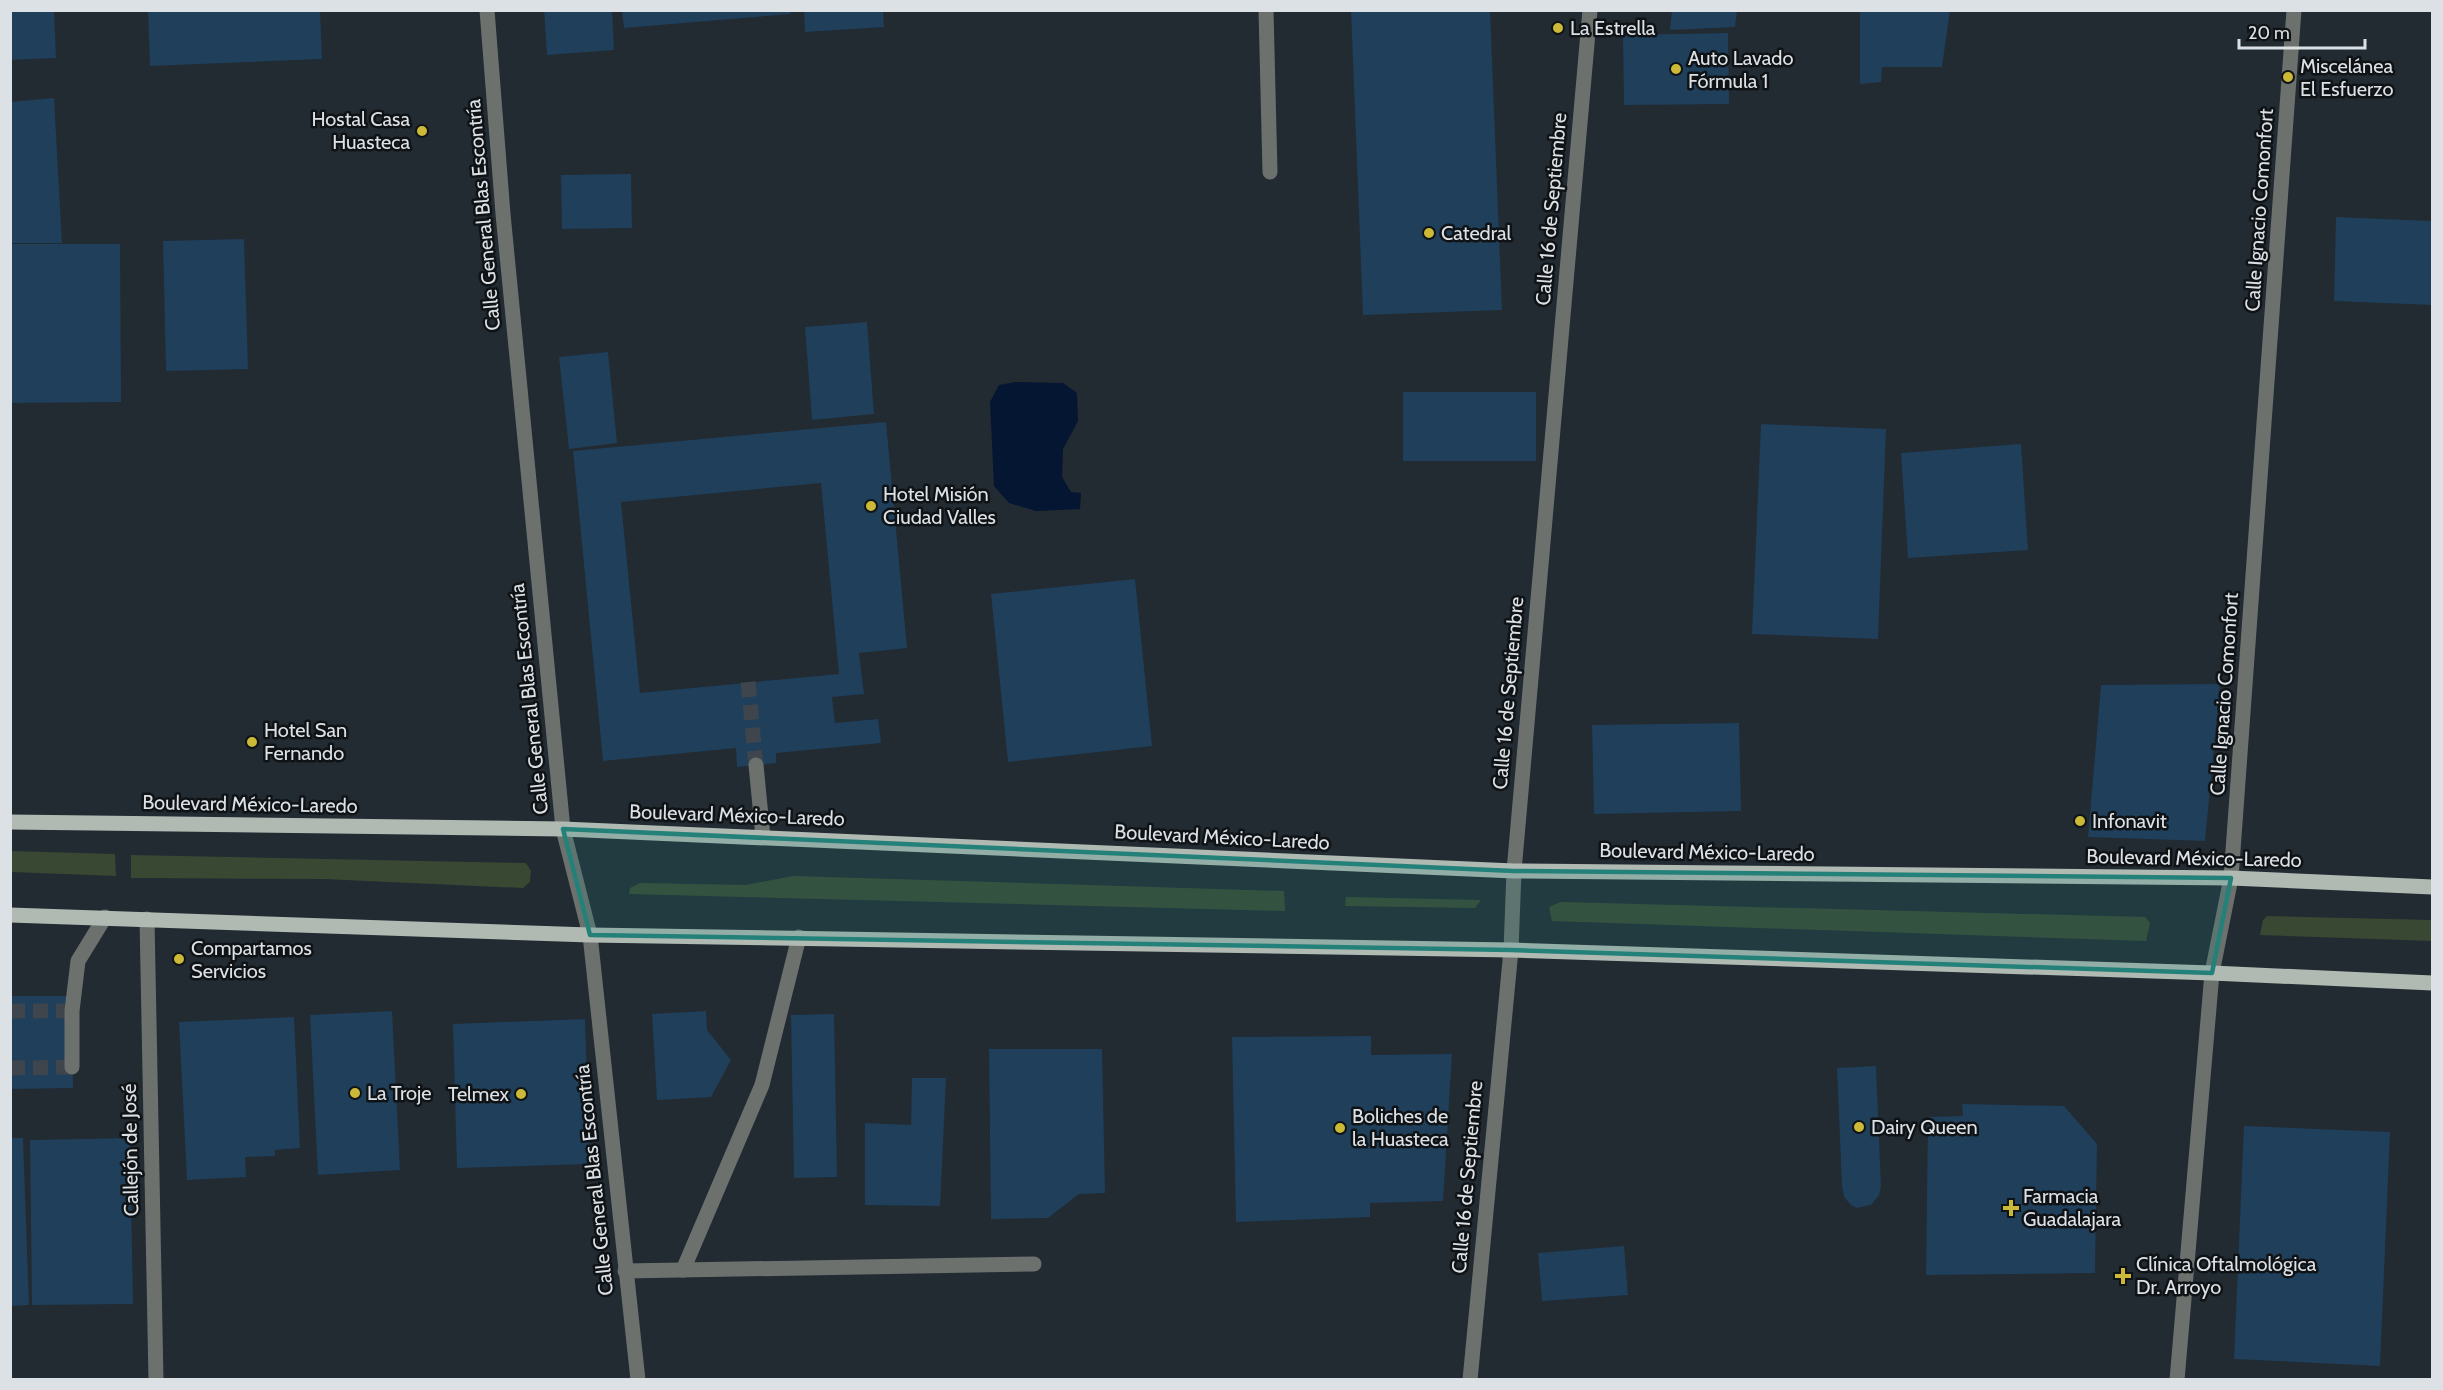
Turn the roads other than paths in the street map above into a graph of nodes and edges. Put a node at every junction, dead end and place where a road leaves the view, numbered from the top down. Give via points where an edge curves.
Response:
1 (487, 10) edge
2 (1266, 10) edge
3 (1590, 10) edge
4 (2294, 10) edge
5 (1270, 172) dead end
6 (756, 765) tunnel mouth
7 (10, 822) edge
8 (563, 829) junction
9 (763, 837) junction
10 (1514, 871) junction
11 (2231, 878) junction
12 (2433, 887) edge
13 (10, 915) edge
14 (105, 917) junction
15 (147, 919) junction
16 (590, 935) junction
17 (799, 937) junction
18 (1511, 950) junction
19 (2212, 973) junction
20 (2433, 983) edge
21 (72, 1067) dead end
22 (1034, 1264) dead end
23 (683, 1270) junction
24 (625, 1271) junction
25 (156, 1380) edge
26 (638, 1380) edge
27 (1470, 1380) edge
28 (2176, 1380) edge

1 - 8 street, Calle General Blas Escontría via 502,214
2 - 5 street
3 - 10 street, Calle 16 de Septiembre
4 - 11 street, Calle Ignacio Comonfort
6 - 9 street
7 - 8 main road, Boulevard México-Laredo
8 - 9 main road, Boulevard México-Laredo
8 - 16 street, Calle General Blas Escontría
9 - 10 main road, Boulevard México-Laredo
10 - 11 main road, Boulevard México-Laredo
10 - 18 street, Calle 16 de Septiembre
11 - 12 main road, Boulevard México-Laredo
11 - 19 street, Calle Ignacio Comonfort
13 - 14 main road
14 - 15 main road
14 - 21 street via 78,961 72,1011
15 - 16 main road
15 - 25 street, Callejón de José
16 - 17 main road
16 - 24 street, Calle General Blas Escontría
17 - 18 main road
17 - 23 street via 762,1084
18 - 19 main road
18 - 27 street, Calle 16 de Septiembre
19 - 20 main road
19 - 28 street, Calle Ignacio Comonfort
22 - 23 street
23 - 24 street
24 - 26 street, Calle General Blas Escontría

